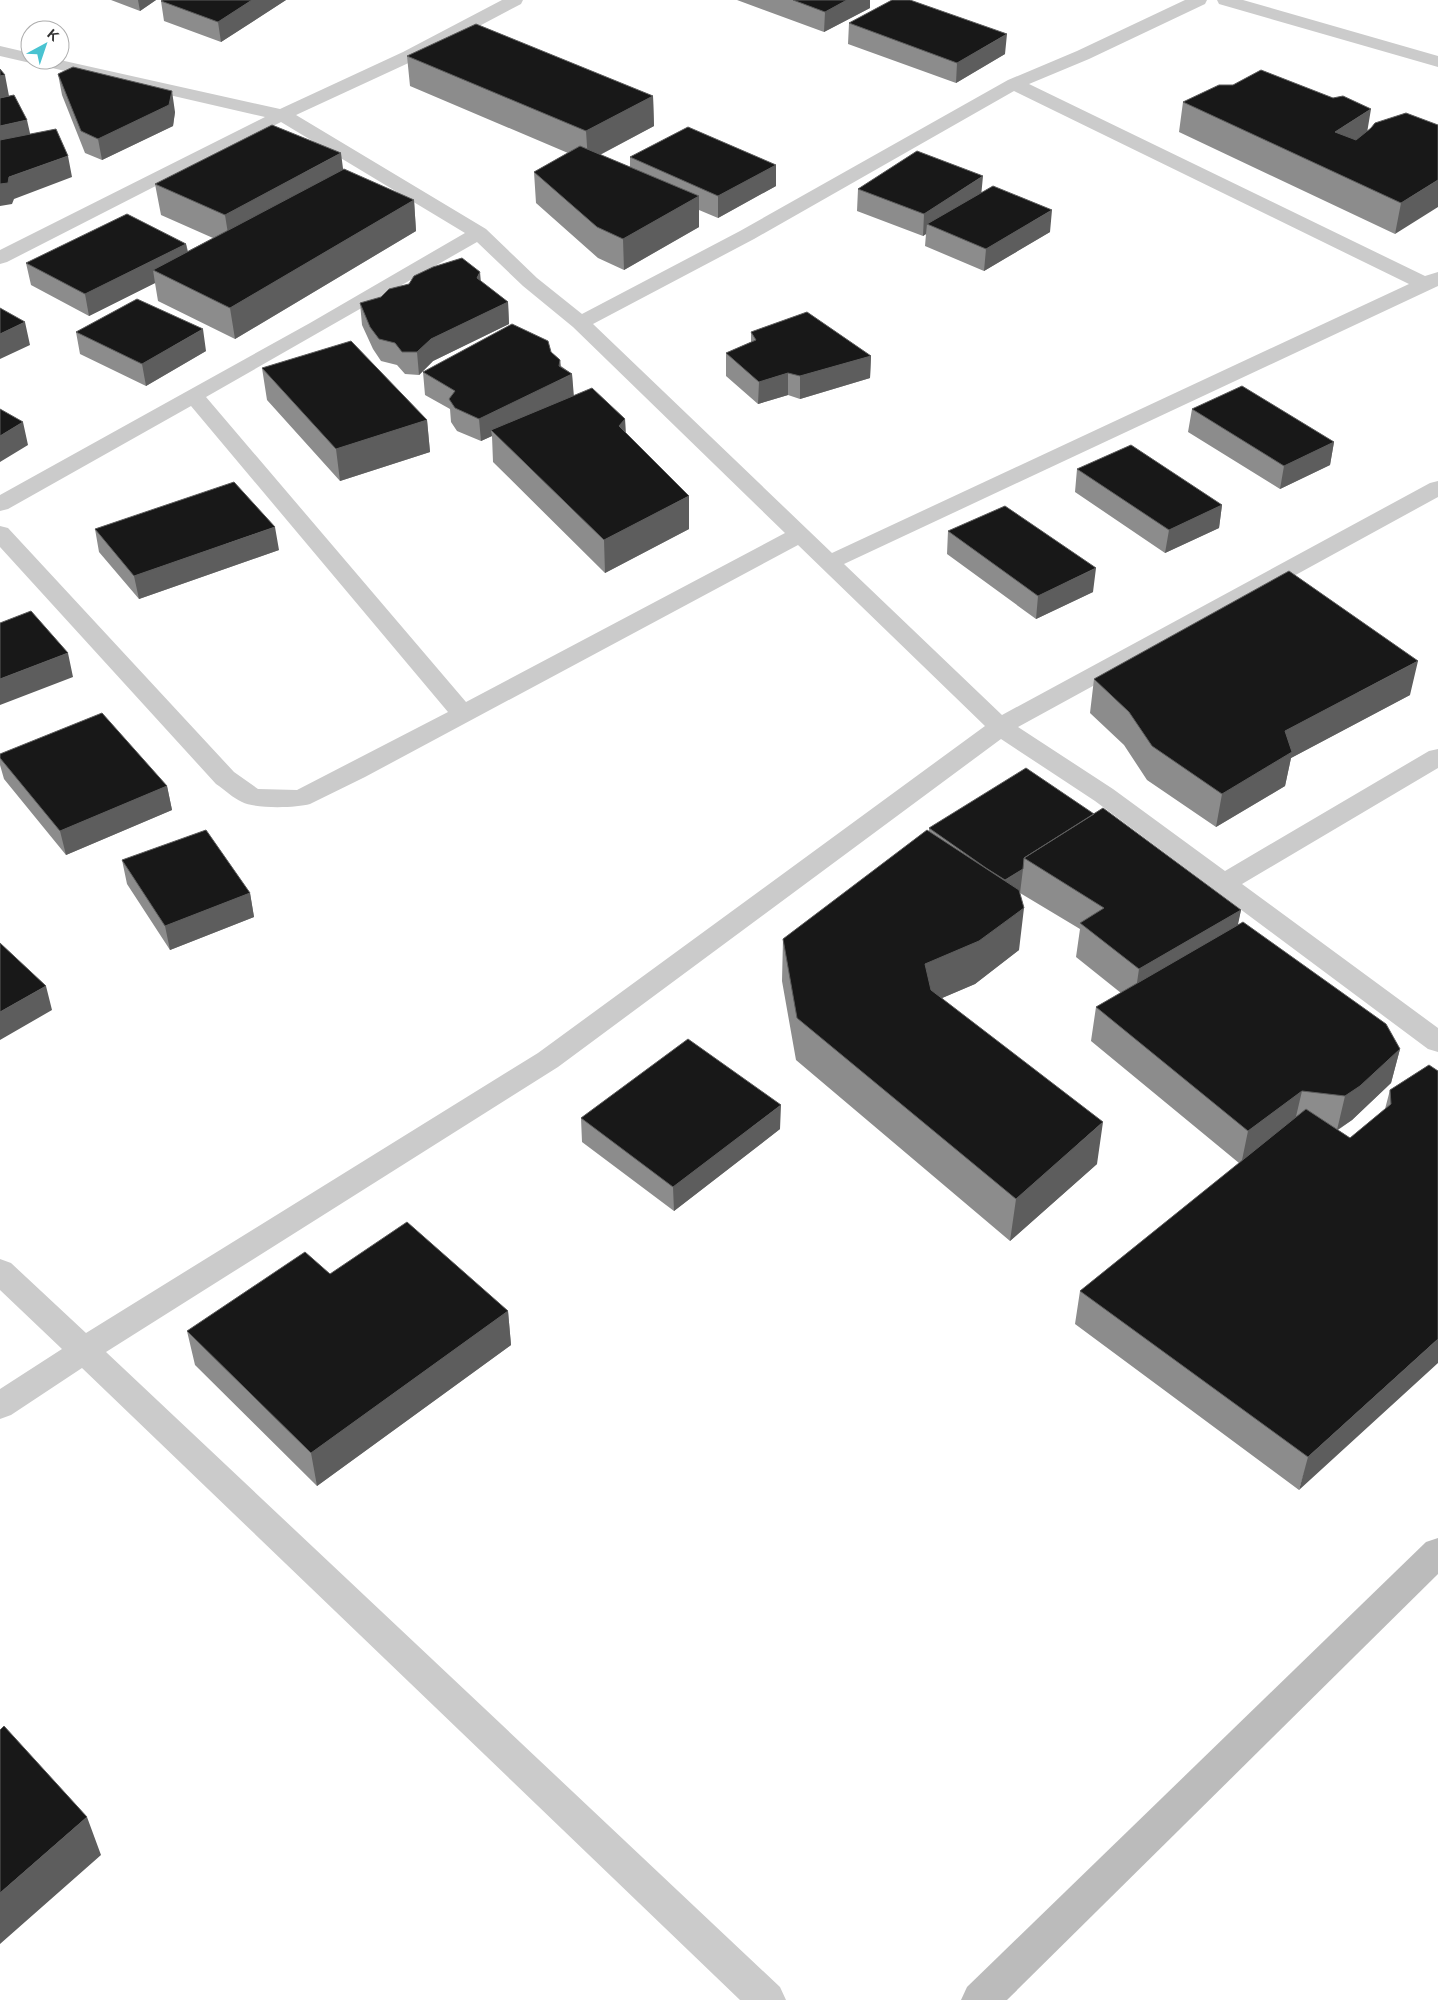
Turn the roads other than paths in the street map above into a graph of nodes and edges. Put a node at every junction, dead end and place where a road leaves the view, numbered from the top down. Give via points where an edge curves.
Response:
1 (515, 0) edge
2 (1199, 0) edge
3 (1225, 0) edge
4 (0, 51) edge
5 (20, 56) edge
6 (1438, 62) edge
7 (70, 67) edge
8 (1014, 84) junction
9 (282, 115) junction
10 (480, 233) junction
11 (0, 258) edge
12 (1431, 281) edge
13 (580, 323) junction
14 (194, 396) junction
15 (1438, 488) edge
16 (0, 504) edge
17 (0, 533) edge
18 (801, 534) junction
19 (830, 562) junction
20 (463, 714) junction
21 (1000, 727) junction
22 (1438, 757) edge
23 (1223, 884) junction
24 (1438, 1042) edge
25 (0, 1271) edge
26 (83, 1351) junction
27 (0, 1406) edge
28 (1438, 1552) edge
29 (767, 2000) edge
30 (980, 2000) edge

1 - 9 street via 409,56
2 - 8 street via 1171,5 1083,55
3 - 6 street
4 - 5 street
7 - 9 street
8 - 12 street
8 - 13 street via 747,235
9 - 10 street
9 - 11 street
10 - 13 street via 530,282
10 - 14 street
12 - 19 street
13 - 18 street
14 - 16 street
14 - 20 street
15 - 21 street
17 - 20 street via 225,778 252,797 301,798
18 - 19 street
18 - 20 street
19 - 21 street
21 - 23 street via 1104,795
21 - 26 street via 548,1060
22 - 23 street
23 - 24 street
25 - 26 street
26 - 27 street
26 - 29 street
28 - 30 street

